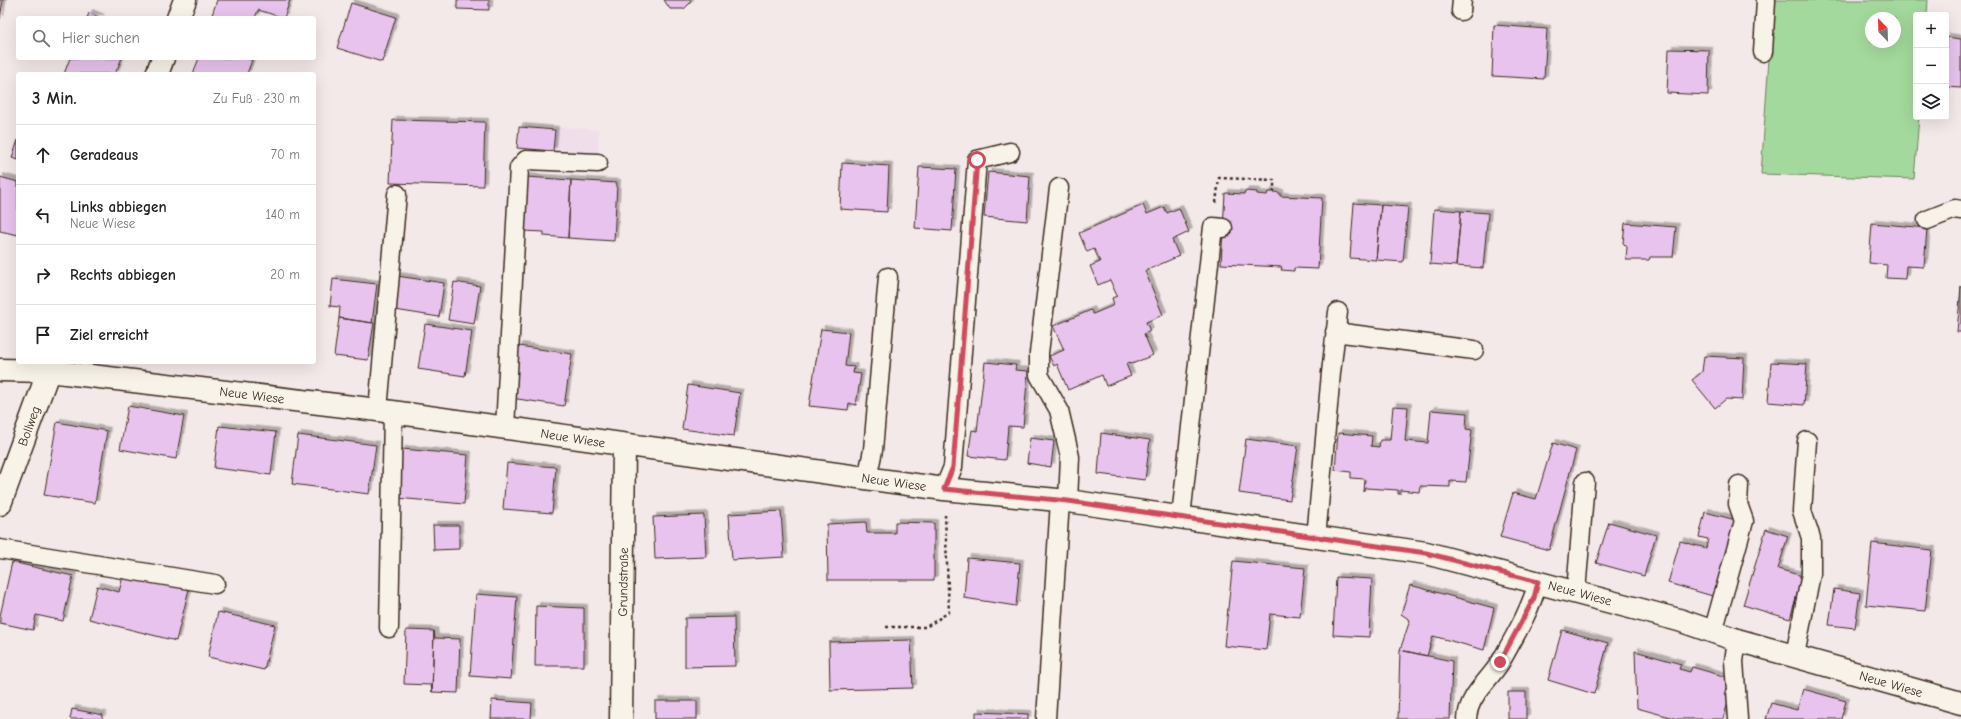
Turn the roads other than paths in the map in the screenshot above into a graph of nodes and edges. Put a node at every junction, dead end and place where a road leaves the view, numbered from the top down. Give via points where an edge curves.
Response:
1 (185, 0) edge
2 (1766, 0) edge
3 (179, 16) edge
4 (1763, 52) dead end
5 (162, 60) edge
6 (158, 72) edge
7 (1010, 152) dead end
8 (598, 163) dead end
9 (1059, 188) dead end
10 (397, 194) dead end
11 (1961, 210) edge
12 (1927, 220) dead end
13 (1218, 228) road end
14 (888, 277) dead end
15 (1338, 312) dead end
16 (1335, 332) junction
17 (1474, 350) dead end
18 (50, 367) edge
19 (0, 370) edge
20 (385, 412) junction
21 (505, 428) junction
22 (1807, 441) dead end
23 (624, 446) junction
24 (7, 464) edge
25 (867, 479) junction
26 (1585, 482) dead end
27 (1739, 486) dead end
28 (944, 489) junction
29 (1064, 501) junction
30 (0, 504) edge
31 (1181, 517) junction
32 (1316, 538) junction
33 (0, 549) edge
34 (1538, 582) junction
35 (215, 584) dead end
36 (1576, 592) junction
37 (389, 628) dead end
38 (1713, 632) junction
39 (1737, 640) junction
40 (1795, 655) junction
41 (1961, 703) edge
42 (621, 719) edge
43 (1046, 719) edge
44 (1467, 719) edge
45 (1738, 719) edge

1 - 3 street
2 - 4 lane
5 - 6 street
7 - 28 lane via 977,160 953,467
8 - 21 lane via 526,160 519,168
9 - 29 lane via 1039,353 1039,375 1059,410 1070,457
10 - 20 lane
11 - 12 lane via 1955,209
13 - 31 lane
14 - 25 lane via 873,450
15 - 16 lane
16 - 17 lane
16 - 32 lane
18 - 19 street, Neue Wiese
18 - 20 street, Neue Wiese
18 - 24 street, Bollweg
20 - 21 street, Neue Wiese
20 - 37 lane
21 - 23 street, Neue Wiese
22 - 40 lane via 1802,511 1811,538 1811,574
23 - 25 street, Neue Wiese
23 - 42 street, Grundstraße
24 - 30 street, Bollweg
25 - 28 street, Neue Wiese
26 - 36 lane
27 - 38 lane via 1738,504 1744,521
28 - 29 street, Neue Wiese
29 - 31 street, Neue Wiese
29 - 43 lane
31 - 32 street, Neue Wiese
32 - 34 street, Neue Wiese via 1426,553
33 - 35 lane
34 - 36 street, Neue Wiese
34 - 44 lane via 1534,598 1500,662 1476,695
36 - 38 street, Neue Wiese
38 - 39 street, Neue Wiese
39 - 40 street, Neue Wiese
39 - 45 lane via 1734,661
40 - 41 street, Neue Wiese

